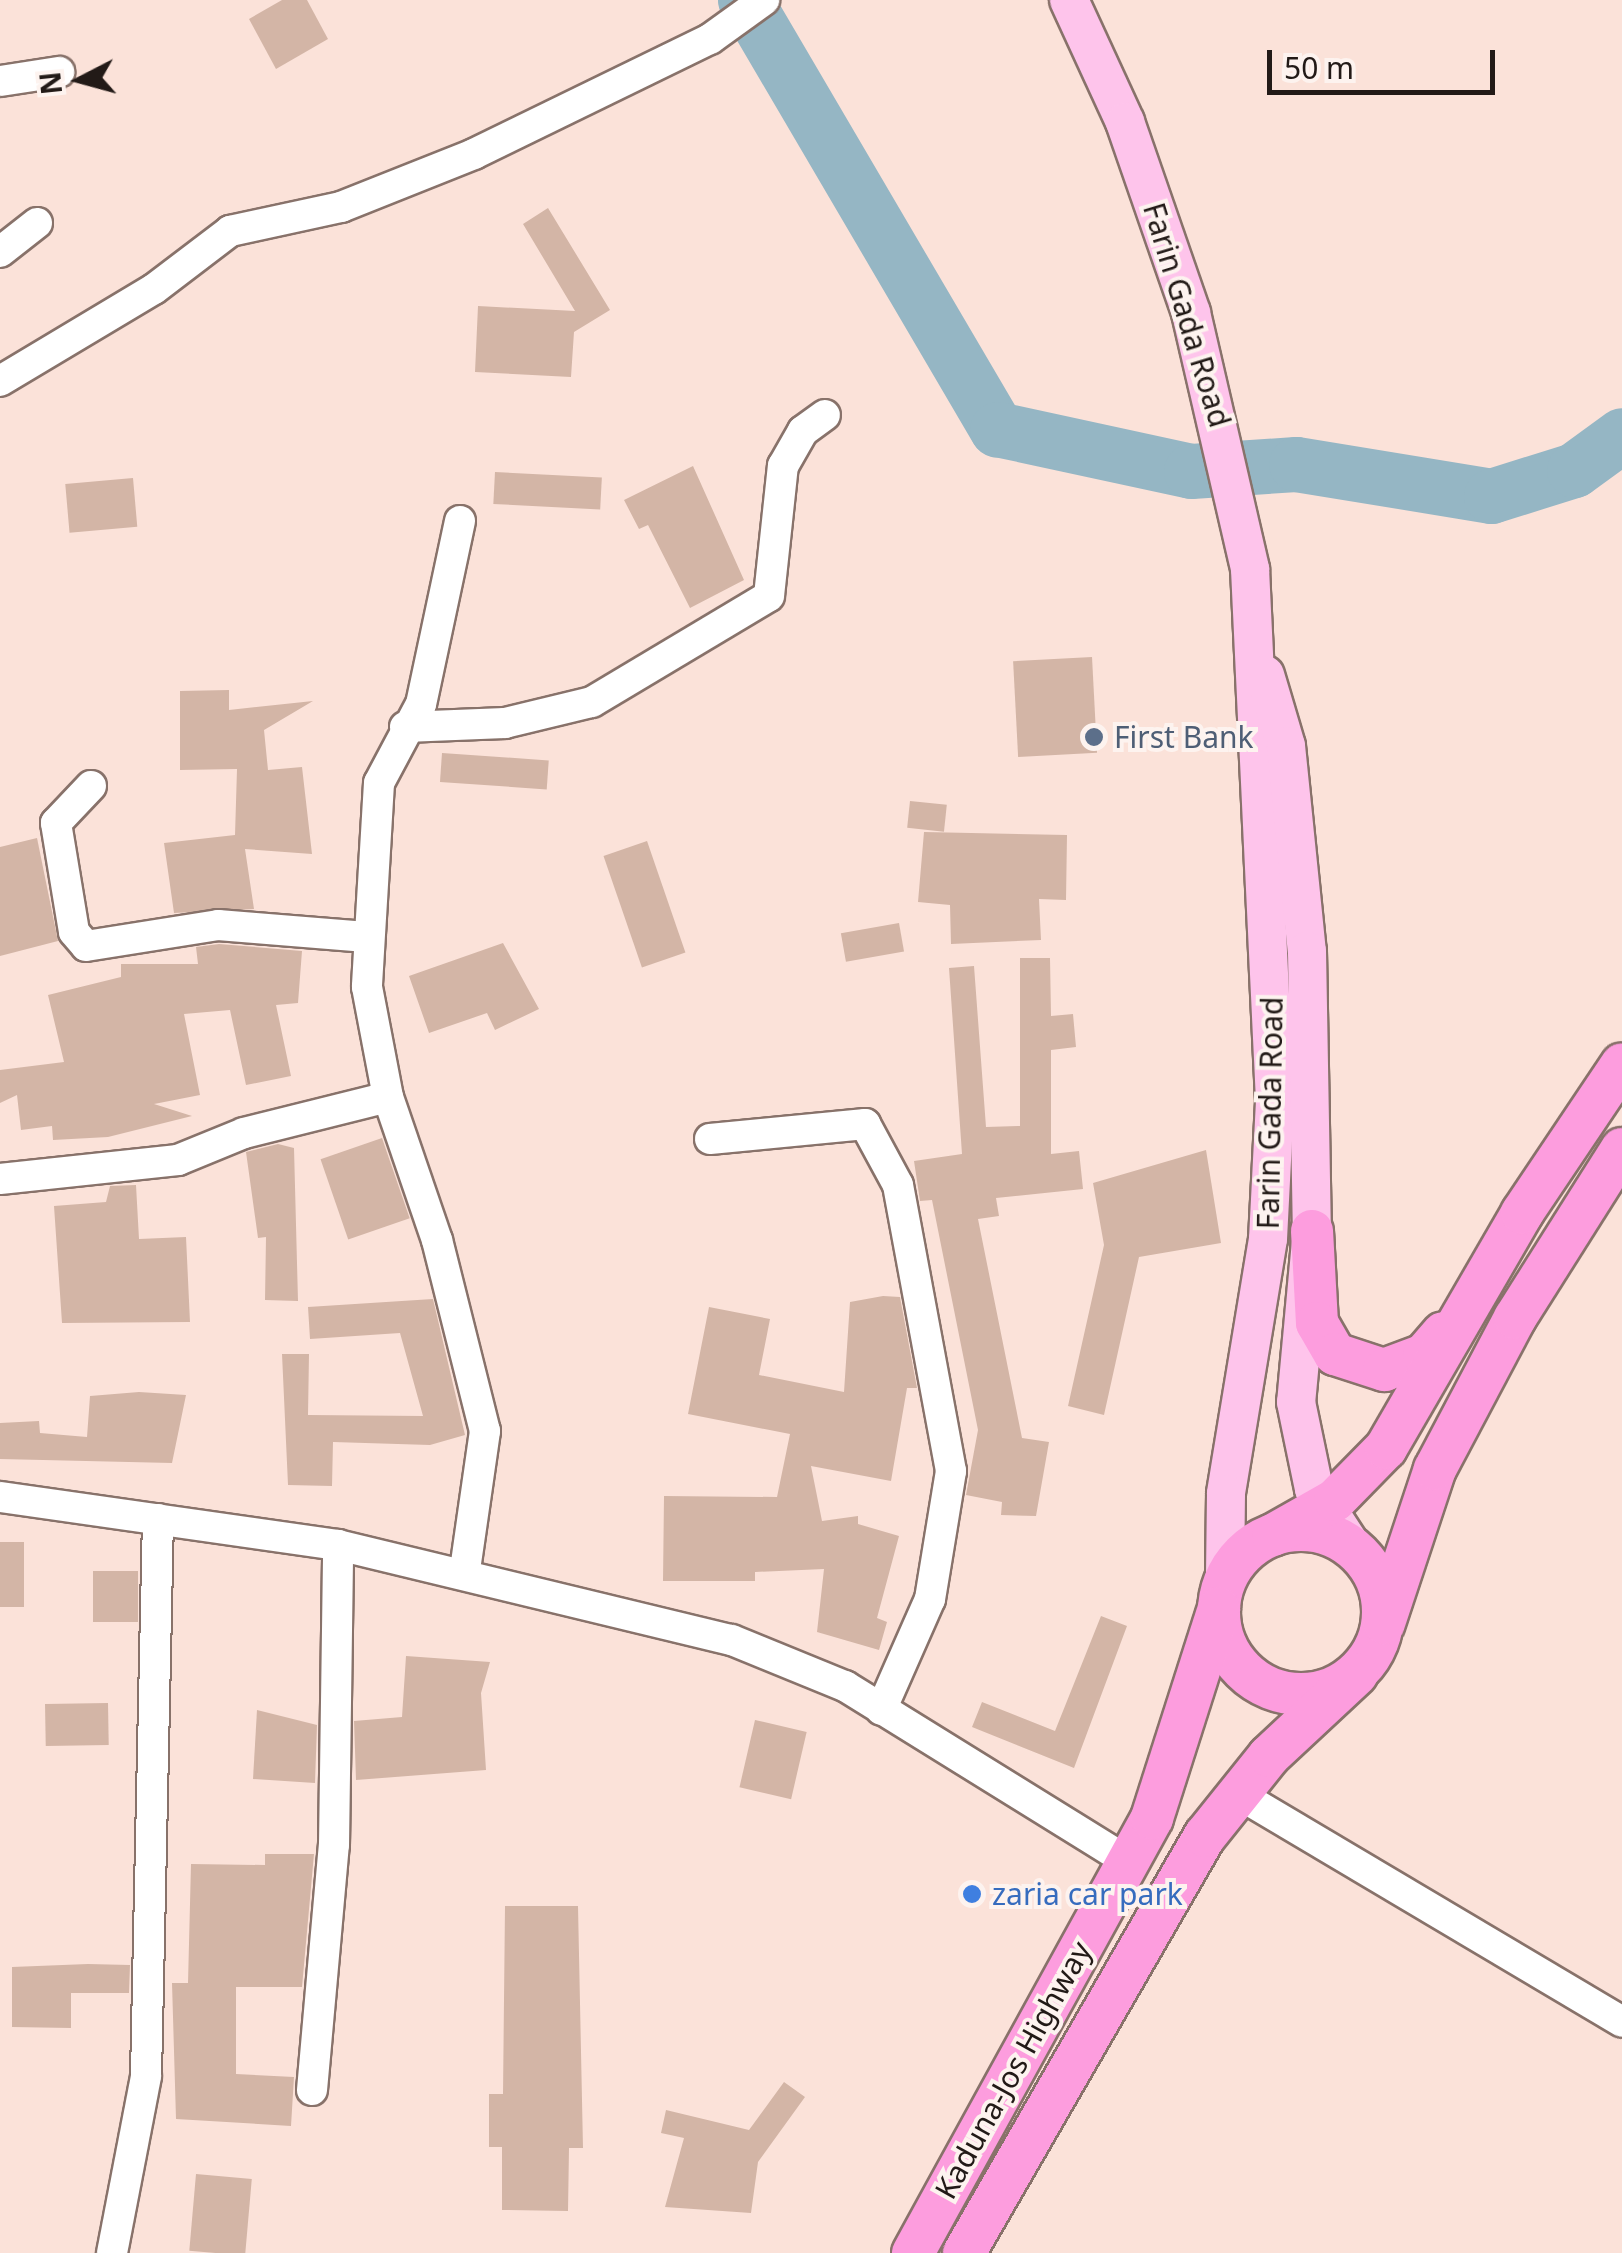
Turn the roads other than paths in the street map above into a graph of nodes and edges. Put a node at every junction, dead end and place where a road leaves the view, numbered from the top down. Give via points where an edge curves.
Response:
1 (764, 0) edge
2 (1069, 0) edge
3 (59, 72) dead end
4 (0, 81) edge
5 (37, 223) dead end
6 (0, 252) edge
7 (0, 381) edge
8 (825, 414) dead end
9 (460, 521) dead end
10 (1256, 643) junction
11 (405, 727) junction
12 (91, 786) dead end
13 (367, 936) junction
14 (1622, 1064) edge
15 (388, 1098) junction
16 (710, 1139) dead end
17 (1622, 1149) edge
18 (0, 1178) edge
19 (1312, 1231) junction
20 (1469, 1302) junction
21 (0, 1497) edge
22 (1324, 1508) junction
23 (158, 1519) junction
24 (1273, 1535) junction
25 (1350, 1544) junction
26 (338, 1545) junction
27 (465, 1570) junction
28 (1222, 1594) junction
29 (1384, 1623) junction
30 (1357, 1674) junction
31 (881, 1710) junction
32 (1235, 1792) junction
33 (1130, 1862) junction
34 (1622, 2022) edge
35 (312, 2090) dead end
36 (112, 2253) edge
37 (913, 2253) edge
38 (964, 2253) edge

1 - 7 street via 710,39 474,154 341,207 230,231 154,290
2 - 10 main road, Farin Gada Road via 1161,219 1219,415 1242,506
3 - 4 street
5 - 6 street
8 - 11 street via 803,430 783,466 769,596 592,702 505,723
9 - 11 street via 422,704
10 - 19 main road, Farin Gada Road via 1286,746 1300,867
10 - 28 main road, Farin Gada Road via 1255,768 1275,1029 1272,1172 1226,1494
11 - 13 street via 378,783
12 - 13 street via 56,823 74,932 86,946 218,924
13 - 15 street
14 - 20 highway
15 - 18 street via 244,1133 178,1160
15 - 27 street via 437,1240 485,1431
16 - 31 street via 865,1124 898,1185 950,1472 930,1600
17 - 29 highway via 1442,1454
19 - 20 highway via 1317,1324 1349,1365 1407,1365
19 - 22 main road, Farin Gada Road via 1296,1402 1305,1465
20 - 22 highway via 1386,1448
21 - 23 street
22 - 24 highway
22 - 25 main road, Farin Gada Road
23 - 26 street
23 - 36 street via 146,2076
24 - 25 highway via 1319,1530
24 - 28 highway via 1240,1555
25 - 29 highway via 1382,1592
26 - 27 street
26 - 35 street via 334,1845
27 - 31 street via 732,1640
28 - 30 highway via 1229,1652 1260,1684 1310,1694
28 - 33 highway, Kaduna-Jos Highway via 1187,1730
29 - 30 highway
30 - 32 highway, Kaduna-Jos Highway
31 - 33 street
32 - 34 street
32 - 38 highway, Kaduna-Jos Highway
33 - 37 highway, Kaduna-Jos Highway

